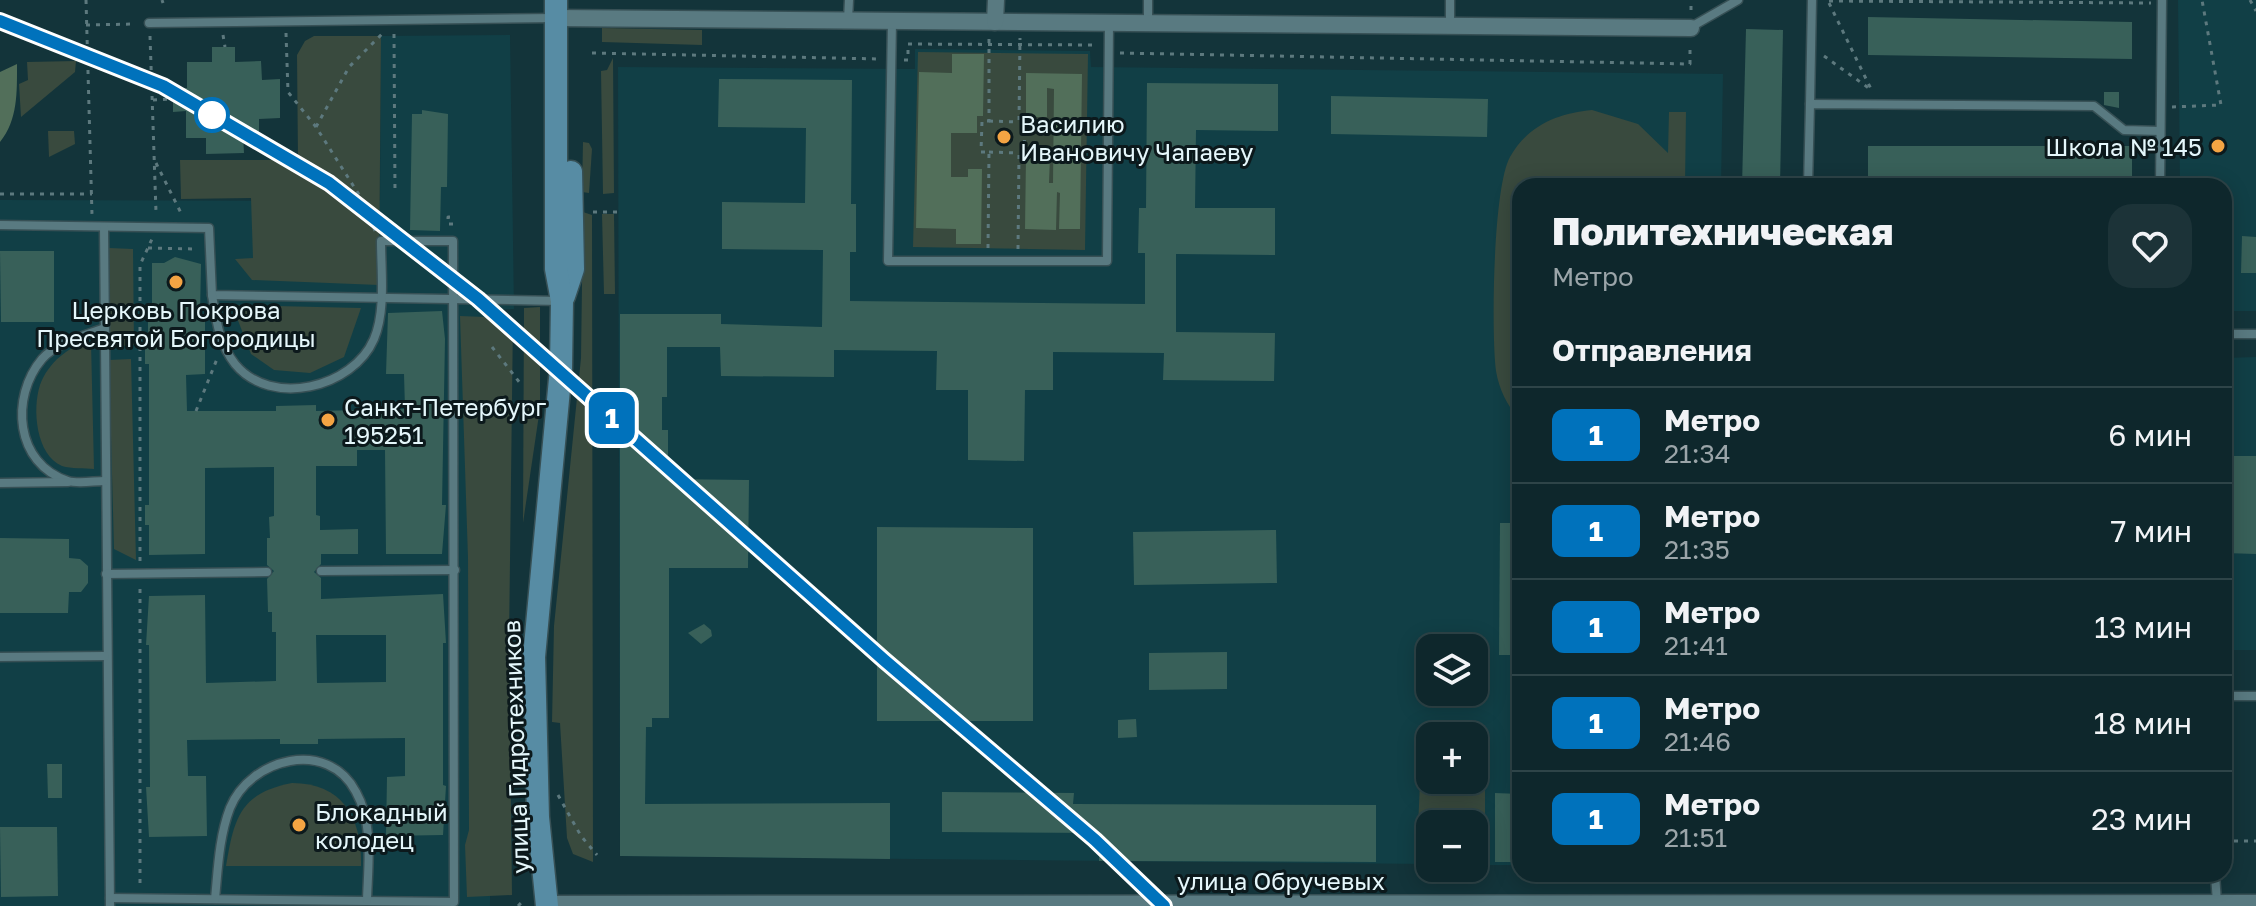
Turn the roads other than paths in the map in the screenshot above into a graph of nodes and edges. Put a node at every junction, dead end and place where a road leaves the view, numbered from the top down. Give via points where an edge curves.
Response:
1 (849, 0) edge
2 (996, 0) edge
3 (1148, 0) edge
4 (1450, 0) edge
5 (1738, 0) edge
6 (1812, 0) edge
7 (2162, 2) edge
8 (562, 9) edge
9 (848, 21) junction
10 (892, 21) junction
11 (992, 22) junction
12 (149, 23) road end
13 (1109, 23) junction
14 (1148, 23) junction
15 (1450, 26) junction
16 (1691, 28) joint
17 (1810, 104) junction
18 (2160, 131) junction
19 (1808, 178) edge
20 (2160, 178) edge
21 (0, 225) edge
22 (104, 227) junction
23 (212, 295) junction
24 (380, 297) junction
25 (454, 298) junction
26 (562, 301) junction
27 (102, 329) junction
28 (2232, 334) edge
29 (2256, 334) edge
30 (104, 481) junction
31 (68, 482) junction
32 (0, 483) edge
33 (455, 570) junction
34 (321, 571) dead end
35 (267, 572) dead end
36 (106, 574) junction
37 (105, 656) junction
38 (0, 657) edge
39 (2232, 696) edge
40 (2256, 696) edge
41 (2216, 882) edge
42 (215, 899) junction
43 (367, 900) junction
44 (110, 902) edge
45 (2217, 903) junction
46 (2256, 903) edge
47 (546, 905) edge
48 (904, 905) edge
49 (1039, 905) edge
50 (1484, 905) edge
51 (1940, 905) edge

1 - 9 lane
2 - 11 street
3 - 14 lane
4 - 15 lane
5 - 16 lane
6 - 17 lane
7 - 18 lane
8 - 9 street
8 - 12 lane via 394,22
8 - 26 street, улица Гидротехников via 556,269
9 - 10 street
10 - 11 street
10 - 13 lane via 888,261 988,262 1107,261
11 - 13 street
13 - 14 street
14 - 15 street
15 - 16 street
17 - 18 lane via 2094,106 2124,130
17 - 19 lane
18 - 20 lane
21 - 22 lane
22 - 23 lane via 209,228
22 - 27 lane
23 - 24 lane
23 - 24 lane via 219,333 236,366 261,384 305,387 342,377 361,360 375,337
24 - 25 lane
24 - 25 lane via 381,241 453,241
25 - 26 lane
25 - 33 lane
26 - 47 street, улица Гидротехников via 561,368 534,657
27 - 30 lane
27 - 31 lane via 43,358 23,393 22,433 36,461
28 - 29 lane
30 - 31 lane
30 - 36 lane
31 - 32 lane
33 - 34 lane
33 - 43 lane via 454,902
35 - 36 lane
36 - 37 lane
37 - 38 lane
37 - 44 lane
39 - 40 lane
41 - 45 lane
42 - 43 lane
42 - 43 lane via 222,834 231,805 253,774 278,762 311,760 335,768 363,807
42 - 44 lane via 140,897
45 - 46 street, улица Обручевых
45 - 51 street, улица Обручевых
47 - 48 street, улица Обручевых
48 - 49 street, улица Обручевых
49 - 50 street, улица Обручевых
50 - 51 street, улица Обручевых

